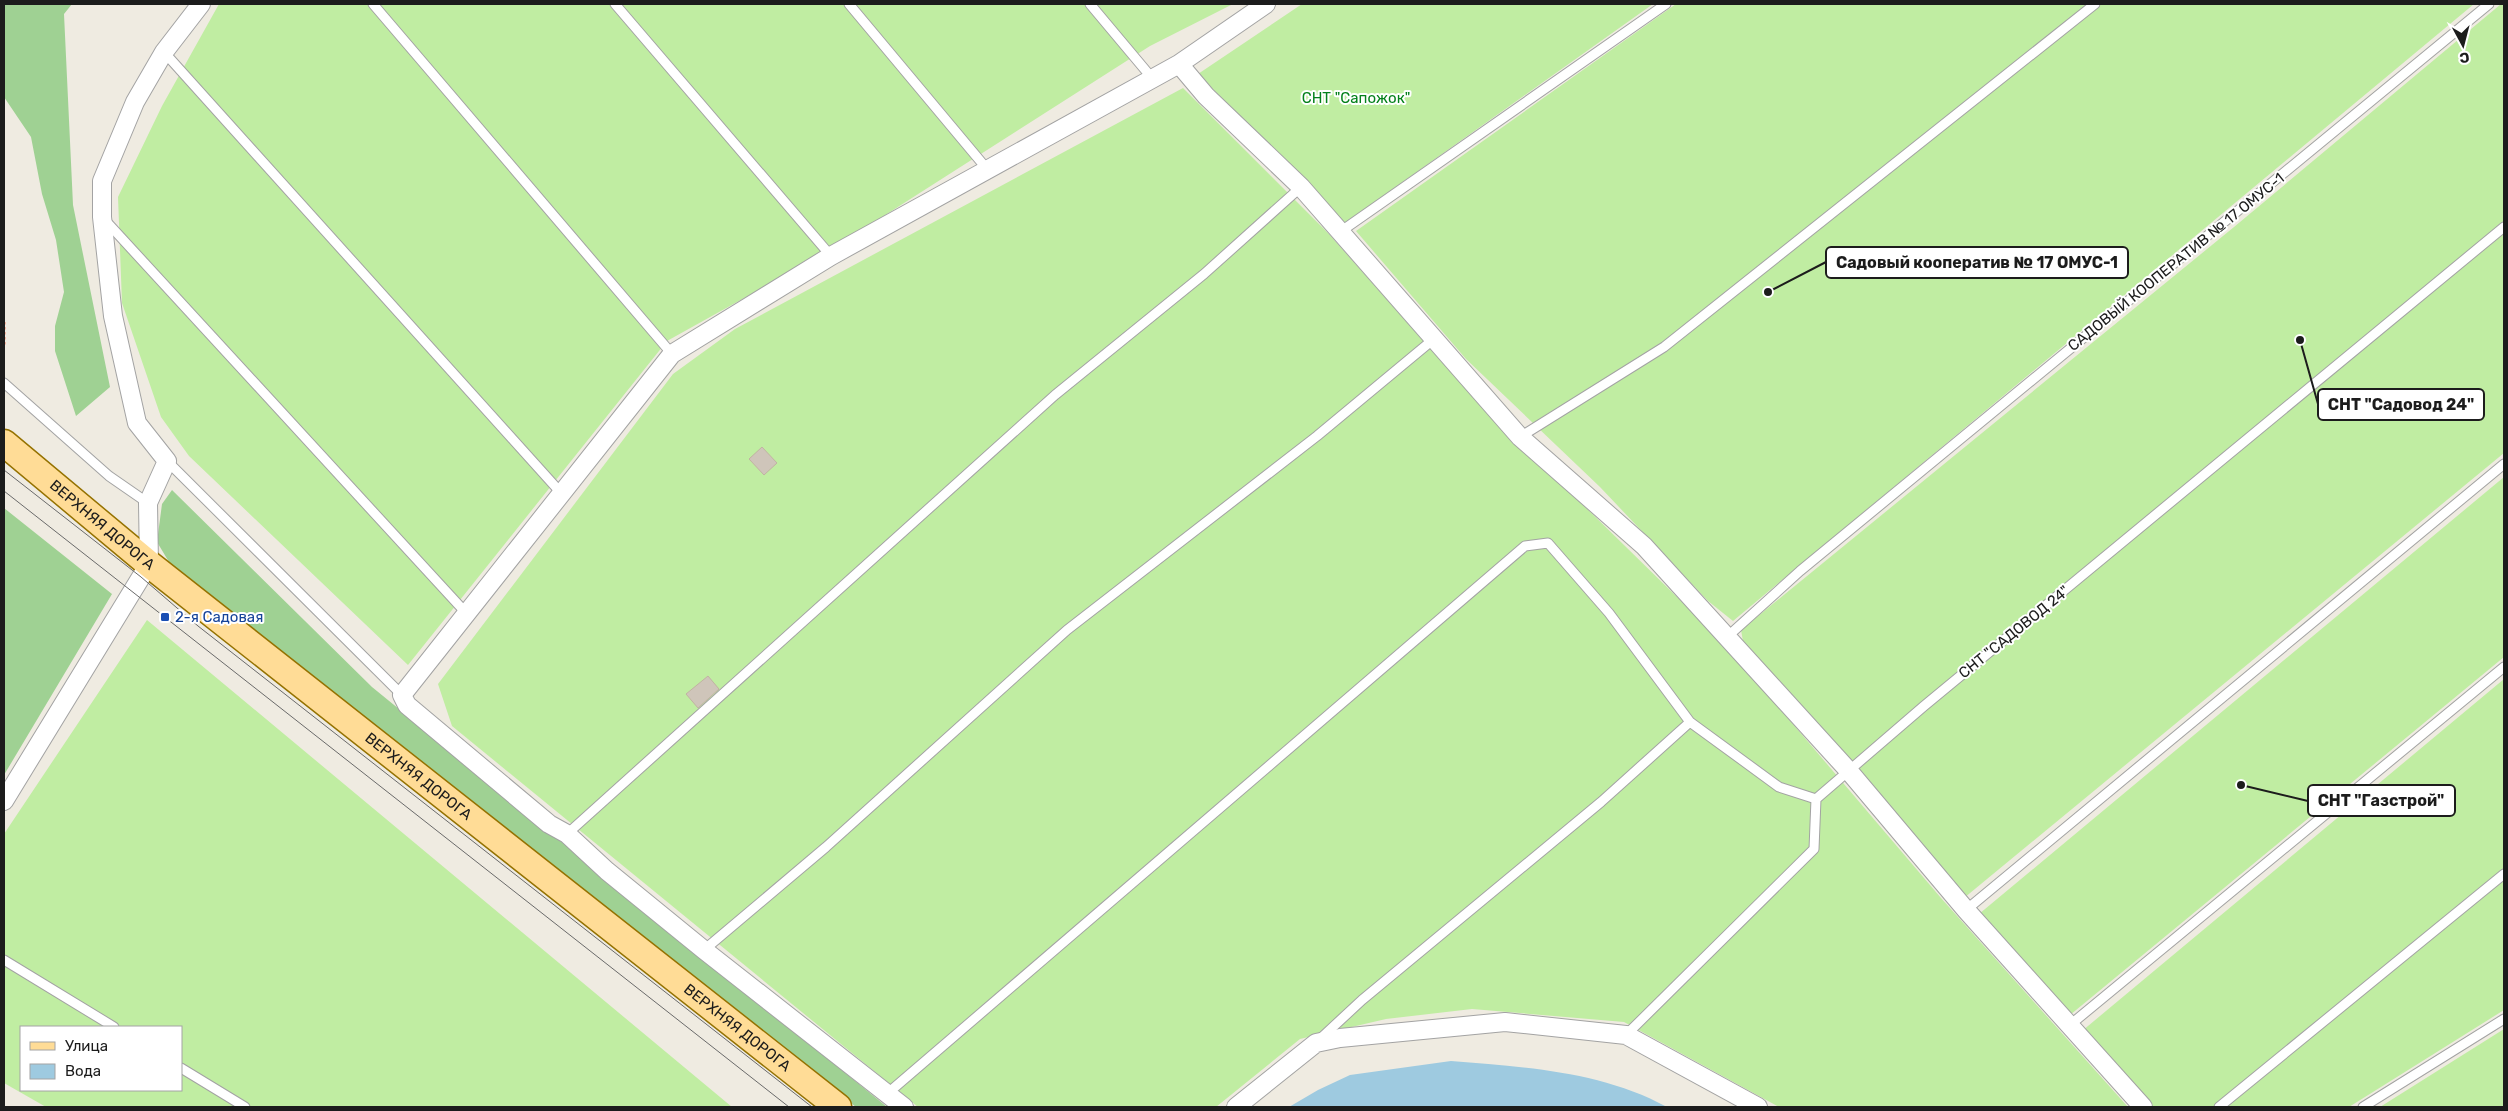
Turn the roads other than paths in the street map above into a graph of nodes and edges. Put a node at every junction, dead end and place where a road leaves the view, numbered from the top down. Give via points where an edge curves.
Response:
1 (201, 4) edge
2 (373, 4) edge
3 (615, 4) edge
4 (849, 4) edge
5 (1090, 4) edge
6 (1266, 4) edge
7 (1666, 4) edge
8 (2095, 4) edge
9 (2489, 4) edge
10 (164, 52) junction
11 (1179, 64) junction
12 (1152, 78) junction
13 (988, 170) junction
14 (1301, 187) junction
15 (102, 217) junction
16 (2504, 227) edge
17 (1340, 232) junction
18 (831, 256) junction
19 (1435, 338) junction
20 (672, 354) junction
21 (4, 383) edge
22 (1520, 437) junction
23 (4, 443) edge
24 (167, 461) junction
25 (2504, 464) edge
26 (562, 494) junction
27 (148, 504) junction
28 (149, 564) junction
29 (467, 614) junction
30 (1727, 637) junction
31 (2504, 666) edge
32 (402, 695) junction
33 (1690, 722) junction
34 (1848, 770) junction
35 (1816, 799) junction
36 (4, 802) edge
37 (567, 834) junction
38 (2504, 874) edge
39 (1966, 910) junction
40 (704, 950) junction
41 (4, 960) edge
42 (2504, 1019) edge
43 (2070, 1025) junction
44 (112, 1026) edge
45 (1626, 1035) junction
46 (1316, 1043) junction
47 (182, 1069) edge
48 (888, 1093) junction
49 (245, 1107) edge
50 (838, 1107) edge
51 (904, 1107) edge
52 (1236, 1107) edge
53 (1758, 1107) edge
54 (2143, 1107) edge
55 (2219, 1107) edge
56 (2363, 1107) edge

1 - 10 street
2 - 20 lane
3 - 18 lane
4 - 13 lane
5 - 12 lane
6 - 11 street
7 - 17 lane
8 - 22 lane via 1664,348
9 - 30 lane, САДОВЫЙ КООПЕРАТИВ № 17 ОМУС-1 via 1800,571
10 - 15 street via 135,102 102,181
10 - 26 lane
11 - 12 street
11 - 14 street via 1206,96
12 - 13 street
13 - 18 street
14 - 17 street
14 - 37 lane via 1204,274 1048,401
15 - 24 street via 113,316 137,423
15 - 29 lane
16 - 34 lane, СНТ "САДОВОД 24"
17 - 19 street
18 - 20 street
19 - 22 street
19 - 40 lane via 1317,436 1067,630 826,847
20 - 26 street
21 - 27 lane via 109,476
22 - 30 street via 1644,546
23 - 28 main road, ВЕРХНЯЯ ДОРОГА
24 - 27 street
24 - 32 lane
25 - 39 lane
26 - 29 street
27 - 28 street
28 - 36 street
28 - 50 main road, ВЕРХНЯЯ ДОРОГА
29 - 32 street
30 - 34 street
31 - 43 lane
32 - 37 street via 407,706 498,783
33 - 35 lane via 1779,787
33 - 46 lane via 1601,802 1362,1000
33 - 48 lane via 1609,613 1548,543 1525,546
34 - 35 lane, СНТ "САДОВОД 24"
34 - 39 street
35 - 45 lane via 1814,850
37 - 40 street
38 - 55 lane
39 - 43 street
40 - 48 street via 864,1078
41 - 44 lane
42 - 56 lane
43 - 54 street
45 - 46 street via 1504,1022
45 - 53 street
46 - 52 street
47 - 49 lane
48 - 51 street

